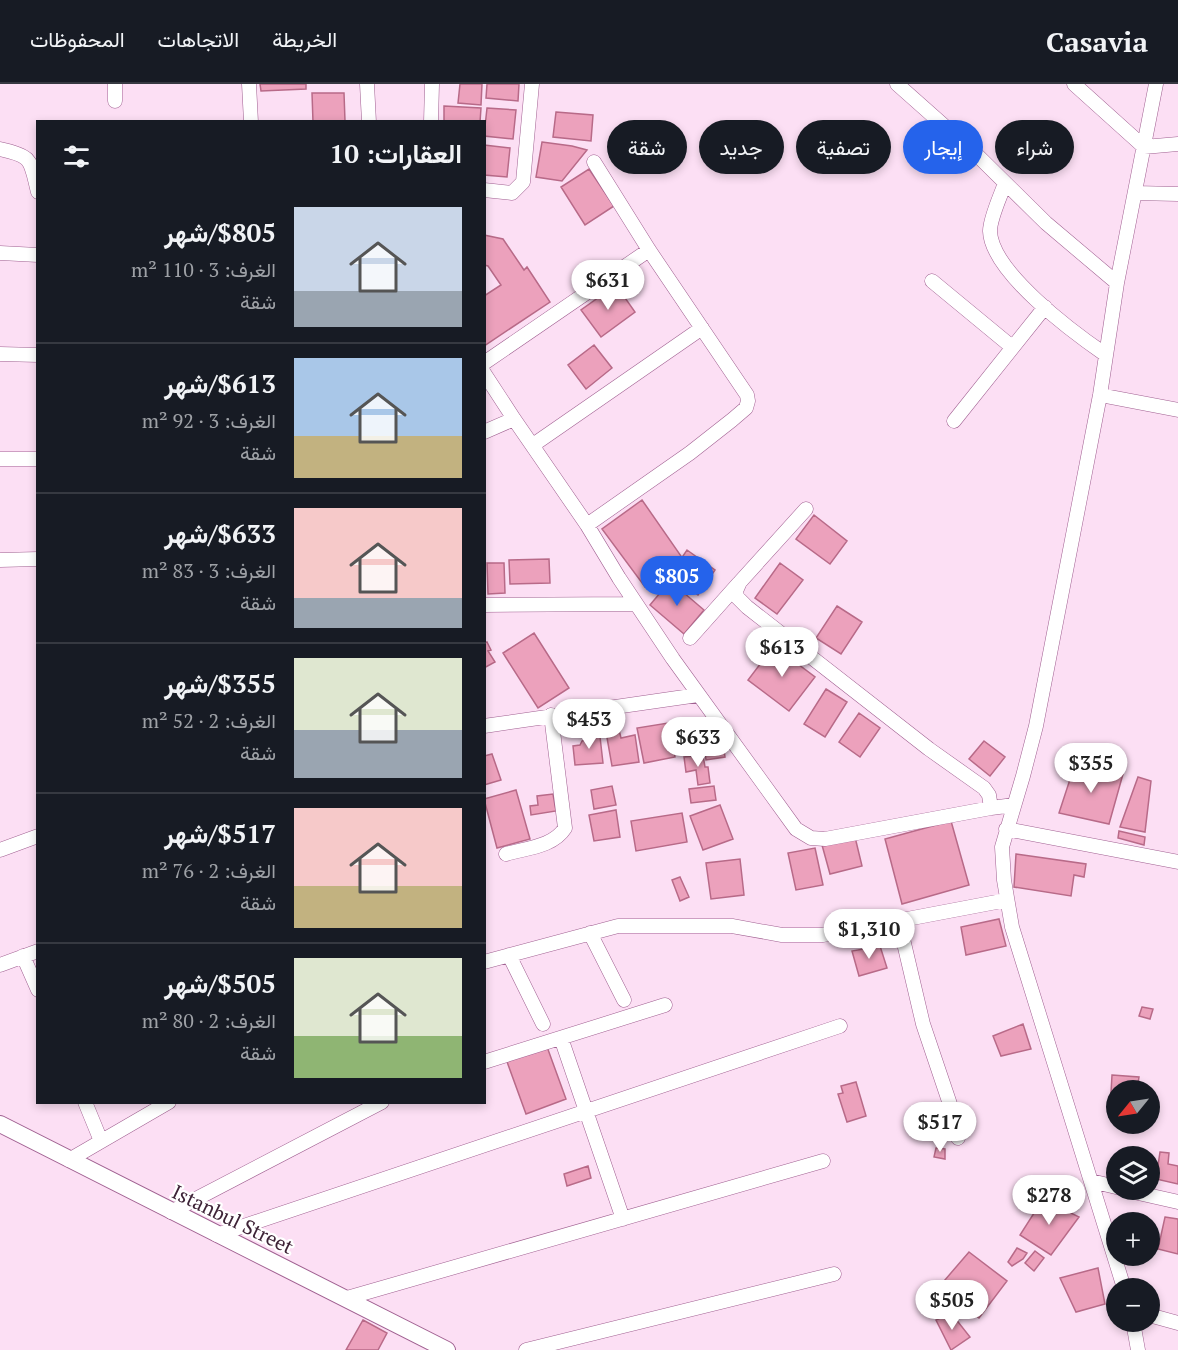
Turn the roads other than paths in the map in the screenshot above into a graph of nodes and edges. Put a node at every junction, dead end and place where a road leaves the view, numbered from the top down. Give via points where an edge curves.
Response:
1 (115, 84) edge
2 (249, 84) edge
3 (367, 84) edge
4 (432, 84) edge
5 (532, 84) edge
6 (897, 84) edge
7 (1074, 84) edge
8 (1156, 84) edge
9 (115, 101) dead end
10 (251, 120) edge
11 (369, 120) edge
12 (431, 120) edge
13 (1178, 144) edge
14 (1144, 147) junction
15 (0, 148) edge
16 (594, 162) dead end
17 (1005, 183) junction
18 (36, 185) edge
19 (486, 190) edge
20 (1134, 193) junction
21 (1178, 194) edge
22 (648, 250) junction
23 (0, 254) edge
24 (36, 255) edge
25 (932, 280) dead end
26 (1117, 283) junction
27 (1045, 307) junction
28 (702, 328) junction
29 (1012, 347) junction
30 (0, 354) edge
31 (36, 355) edge
32 (1106, 355) junction
33 (486, 362) edge
34 (486, 376) edge
35 (1100, 395) junction
36 (1178, 410) edge
37 (514, 419) junction
38 (954, 421) dead end
39 (486, 431) edge
40 (533, 445) junction
41 (0, 459) edge
42 (36, 459) edge
43 (806, 509) dead end
44 (587, 525) junction
45 (0, 560) edge
46 (36, 560) edge
47 (740, 582) junction
48 (636, 604) junction
49 (486, 605) edge
50 (690, 638) dead end
51 (698, 695) junction
52 (551, 715) junction
53 (486, 726) edge
54 (1014, 805) junction
55 (991, 808) junction
56 (1006, 829) junction
57 (36, 837) edge
58 (0, 849) edge
59 (506, 854) dead end
60 (1178, 862) edge
61 (1007, 900) junction
62 (899, 922) junction
63 (590, 933) junction
64 (36, 952) edge
65 (509, 955) junction
66 (23, 956) junction
67 (486, 961) edge
68 (0, 965) edge
69 (36, 985) edge
70 (624, 1000) dead end
71 (665, 1005) dead end
72 (543, 1024) dead end
73 (840, 1026) dead end
74 (561, 1038) junction
75 (486, 1061) edge
76 (86, 1104) edge
77 (166, 1104) edge
78 (378, 1104) edge
79 (586, 1110) junction
80 (0, 1124) edge
81 (958, 1138) dead end
82 (101, 1141) junction
83 (69, 1160) junction
84 (823, 1161) dead end
85 (1091, 1181) junction
86 (1106, 1185) edge
87 (1160, 1198) edge
88 (1178, 1202) edge
89 (171, 1212) junction
90 (623, 1219) junction
91 (217, 1235) junction
92 (834, 1274) dead end
93 (1121, 1278) edge
94 (347, 1298) junction
95 (1160, 1318) edge
96 (1178, 1323) edge
97 (1134, 1332) edge
98 (447, 1350) edge
99 (526, 1350) edge
100 (1137, 1350) edge

1 - 9 street
2 - 10 street
3 - 11 street
4 - 12 street
5 - 19 street via 523,182 512,193
6 - 17 street
7 - 14 street
8 - 14 street
13 - 14 street
14 - 20 street
15 - 18 street via 27,157
16 - 22 street
17 - 26 street
17 - 27 street via 990,228 995,252
20 - 21 street
20 - 26 street
22 - 28 street
22 - 33 street
23 - 24 street
25 - 29 street
26 - 32 street
27 - 29 street
27 - 32 street via 1073,333
28 - 40 street
28 - 44 street via 747,395 746,408 690,453
29 - 38 street
30 - 31 street
32 - 35 street
34 - 37 street
35 - 36 street
35 - 54 street via 1035,726
37 - 39 street
37 - 40 street
40 - 44 street
41 - 42 street
43 - 47 street
44 - 48 street
45 - 46 street
47 - 50 street
47 - 55 street via 736,591 741,602 984,788
48 - 49 street
48 - 51 street
51 - 52 street
51 - 55 street via 796,829 811,838 825,839
52 - 53 street
52 - 59 street via 565,828 550,842
54 - 55 street
54 - 56 street
56 - 60 street
56 - 61 street via 1002,847
57 - 58 street
61 - 62 street
61 - 85 street
62 - 63 street via 823,935 782,935 732,926 618,926
62 - 81 street via 923,1024
63 - 65 street
63 - 70 street
64 - 66 street
65 - 67 street
65 - 72 street
66 - 68 street
66 - 69 street
71 - 74 street
73 - 79 street
74 - 75 street
74 - 79 street
76 - 82 street
77 - 82 street
78 - 89 street
79 - 90 street
79 - 91 street
80 - 83 street, Istanbul Street
82 - 83 street
83 - 89 street, Istanbul Street
84 - 90 street
85 - 86 street
85 - 93 street
87 - 88 street
89 - 91 street, Istanbul Street
90 - 94 street
91 - 94 street, Istanbul Street
92 - 99 street
94 - 98 street, Istanbul Street
95 - 96 street
97 - 100 street

